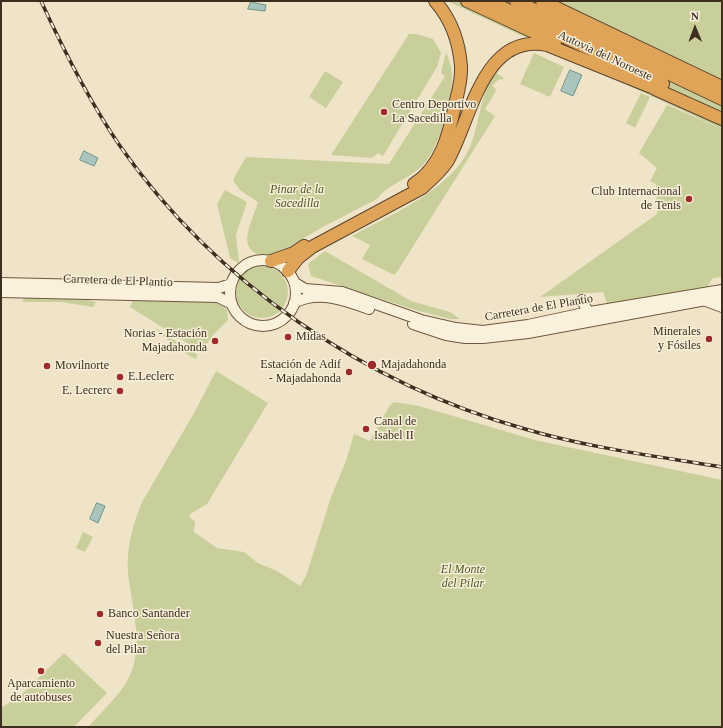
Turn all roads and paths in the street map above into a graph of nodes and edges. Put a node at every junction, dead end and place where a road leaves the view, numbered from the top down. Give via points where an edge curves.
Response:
1 (436, 1) edge
2 (467, 1) edge
3 (489, 1) edge
4 (516, 1) edge
5 (542, 1) edge
6 (693, 73) junction
7 (722, 83) edge
8 (722, 87) edge
9 (662, 91) junction
10 (722, 99) edge
11 (722, 112) edge
12 (722, 119) edge
13 (272, 261) junction
14 (288, 271) junction
15 (294, 283) junction
16 (1, 284) edge
17 (232, 284) junction
18 (1, 292) edge
19 (721, 293) edge
20 (704, 300) junction
21 (579, 302) dead end
22 (294, 303) junction
23 (232, 304) junction
24 (722, 307) edge
25 (584, 313) junction
26 (629, 314) junction
27 (528, 333) junction

1 - 13 highway via 454,31 461,66 459,87 443,149 423,176 405,190 310,241 294,253
2 - 9 highway
3 - 11 highway, Autovía del Noroeste
4 - 10 highway
5 - 6 highway, Autovía del Noroeste
6 - 7 highway
6 - 8 highway, Autovía del Noroeste
9 - 12 highway
9 - 14 highway via 547,45 533,44 513,49 497,60 484,77 449,156 435,177 422,188 312,247 298,258
13 - 14 street
13 - 17 street via 250,262 236,274
14 - 15 street
15 - 22 street
15 - 25 street, Carretera de El Plantío via 305,289 342,292 421,320 468,330 507,328
16 - 17 street, Carretera de El Plantío via 219,288
17 - 23 street
18 - 23 street, Carretera de El Plantío via 218,297
19 - 20 street, Carretera de El Plantío
19 - 25 street, Carretera de El Plantío
20 - 24 street
20 - 26 street, Carretera de El Plantío
21 - 25 street
22 - 23 street via 290,312 282,319 273,324 263,325 253,324 244,319
22 - 27 street, Carretera de El Plantío via 309,297 341,299 446,335 465,338
25 - 26 street via 588,315 618,310
25 - 27 street via 582,316 535,327
26 - 27 street, Carretera de El Plantío

